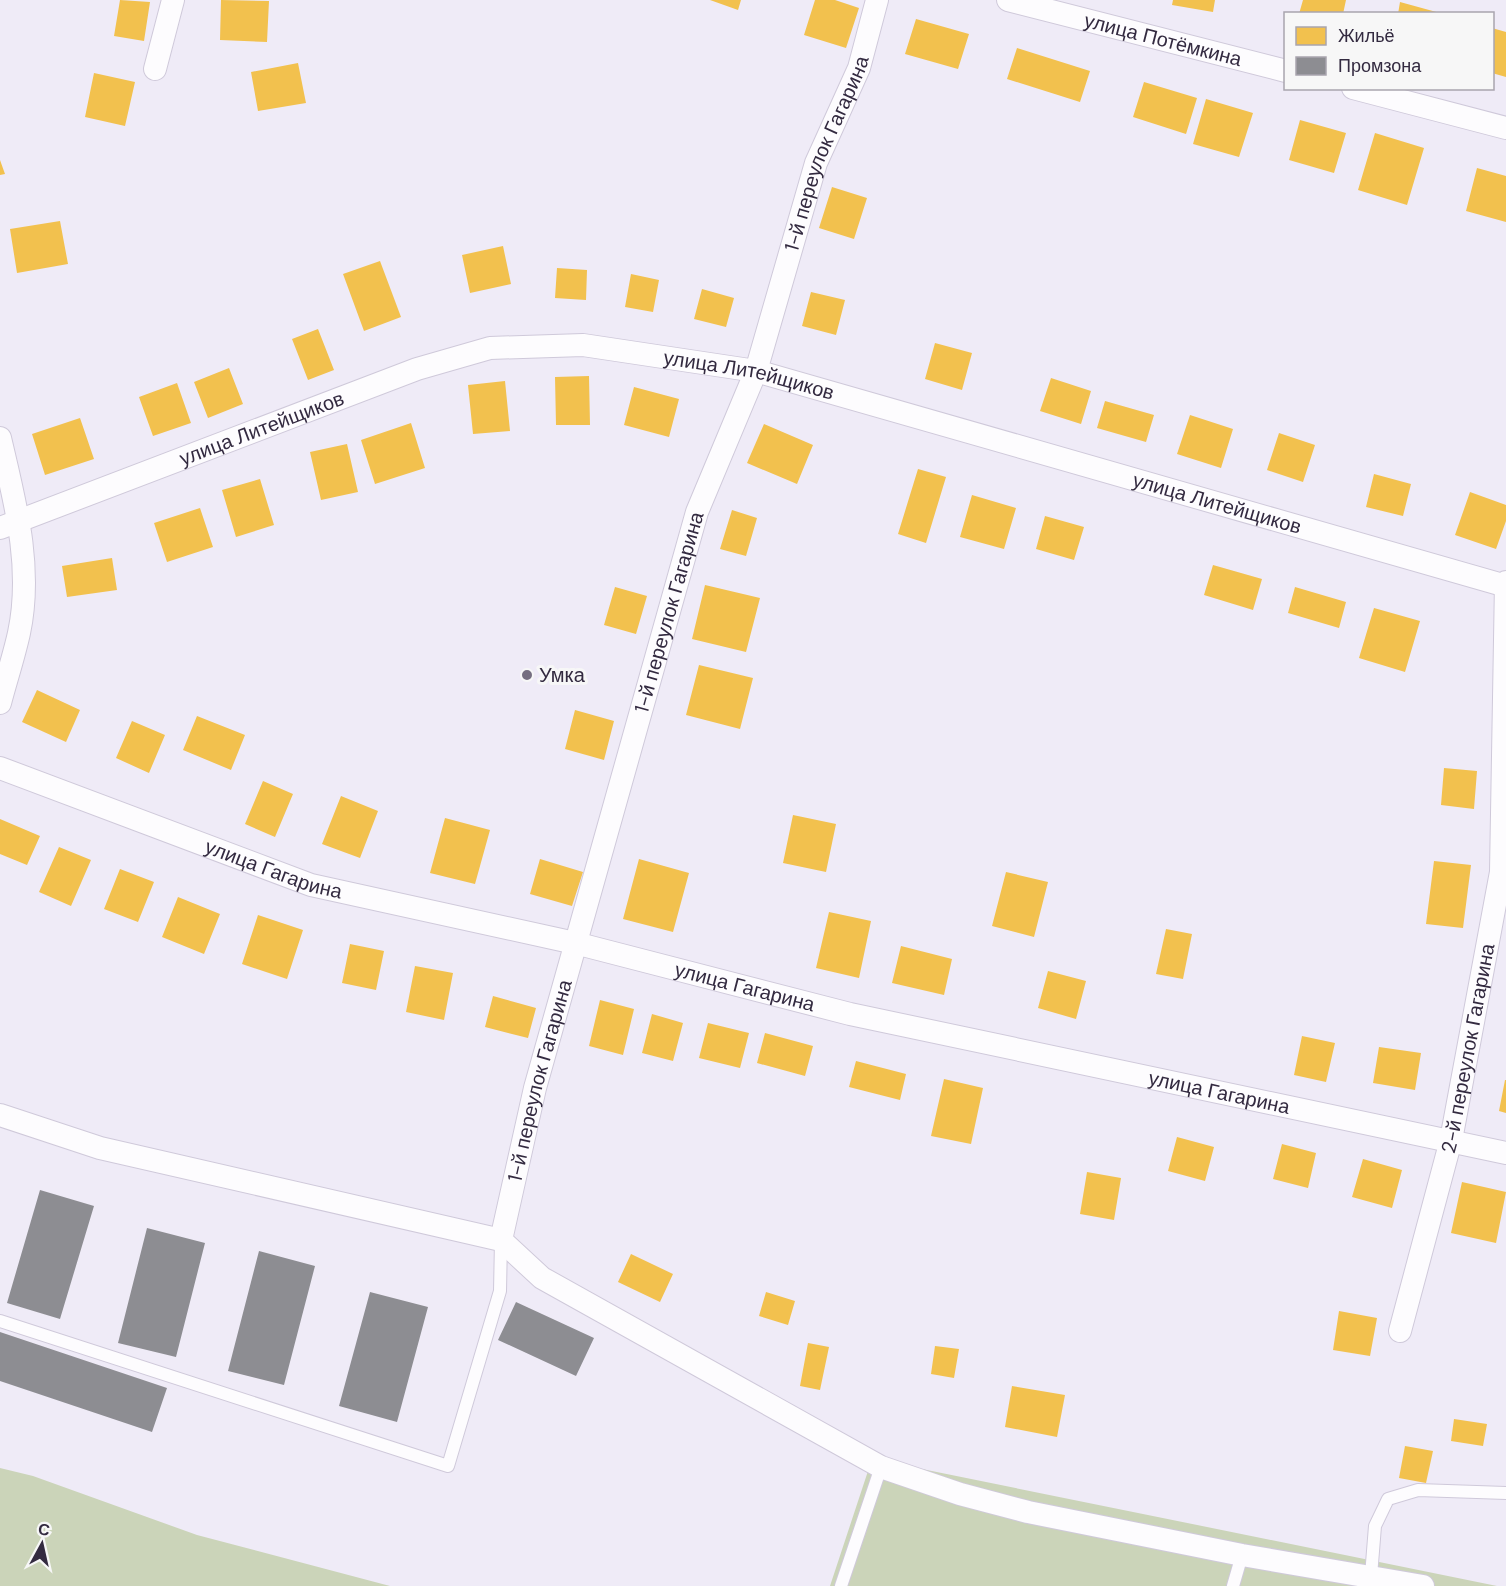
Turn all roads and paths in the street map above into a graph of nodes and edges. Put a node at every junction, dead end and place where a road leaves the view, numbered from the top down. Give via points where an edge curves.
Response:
1 (173, 0) edge
2 (877, 0) edge
3 (1008, 0) edge
4 (155, 69) dead end
5 (1284, 70) edge
6 (1361, 90) edge
7 (1506, 128) edge
8 (756, 370) junction
9 (0, 438) edge
10 (10, 525) edge
11 (1506, 584) edge
12 (0, 704) edge
13 (0, 768) edge
14 (575, 943) junction
15 (0, 1114) edge
16 (1451, 1140) junction
17 (1506, 1153) edge
18 (501, 1240) junction
19 (0, 1322) edge
20 (1400, 1331) dead end
21 (881, 1467) junction
22 (1506, 1493) edge
23 (1242, 1555) junction
24 (1371, 1576) junction
25 (842, 1586) edge
26 (1233, 1586) edge
27 (1423, 1586) edge

1 - 4 street
2 - 8 street, 1-й переулок Гагарина via 859,68 816,163
3 - 5 street, улица Потёмкина
6 - 7 street
8 - 10 street, улица Литейщиков via 583,345 490,348 417,369
8 - 11 street, улица Литейщиков
8 - 14 street, 1-й переулок Гагарина via 697,512
9 - 10 street
10 - 12 street via 24,565 20,631
11 - 16 street, 2-й переулок Гагарина via 1501,872
13 - 14 street, улица Гагарина via 311,885
14 - 16 street, улица Гагарина via 849,1014
14 - 18 street, 1-й переулок Гагарина via 535,1088
15 - 18 street via 100,1148
16 - 17 street, улица Гагарина
16 - 20 street, 2-й переулок Гагарина
18 - 19 lane via 500,1291 448,1466
18 - 21 street via 542,1278
21 - 23 street via 1028,1512
21 - 25 lane
22 - 24 lane via 1418,1490 1388,1499 1376,1526
23 - 24 street
23 - 26 lane
24 - 27 street

